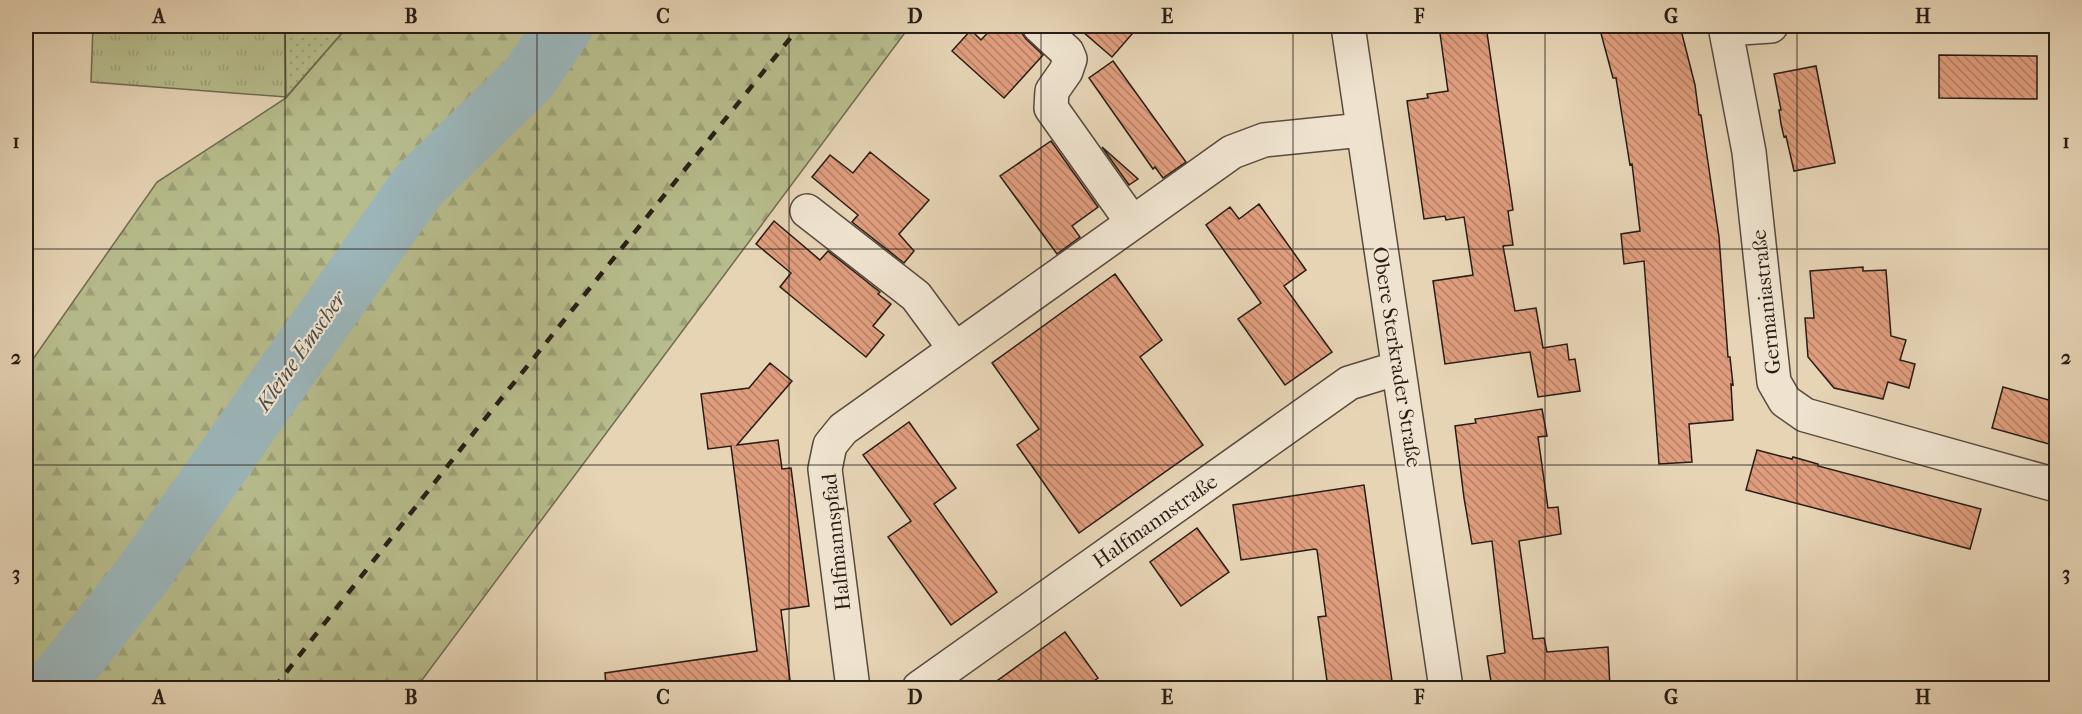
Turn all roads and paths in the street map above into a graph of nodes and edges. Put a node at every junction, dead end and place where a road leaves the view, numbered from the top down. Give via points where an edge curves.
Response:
1 (1039, 26) edge
2 (1348, 26) edge
3 (1771, 26) edge
4 (1725, 27) edge
5 (1362, 130) junction
6 (807, 211) dead end
7 (1132, 222) junction
8 (955, 349) junction
9 (1398, 369) junction
10 (2056, 485) edge
11 (853, 688) edge
12 (919, 688) edge
13 (1446, 688) edge

1 - 7 street via 1070,59 1052,91 1051,108
2 - 5 street, Obere Sterkrader Straße
3 - 4 street
4 - 10 street, Germaniastraße via 1749,152 1774,382 1785,401 1804,415
5 - 7 street, Halfmannspfad via 1264,140 1232,152
5 - 9 street, Obere Sterkrader Straße
6 - 8 street via 916,296
7 - 8 street, Halfmannspfad
8 - 11 street, Halfmannspfad via 843,429 830,445 825,469
9 - 12 street, Halfmannstraße via 1349,383
9 - 13 street, Obere Sterkrader Straße

